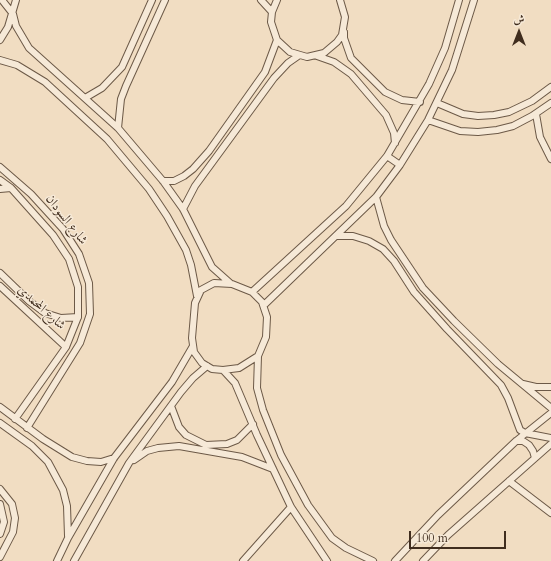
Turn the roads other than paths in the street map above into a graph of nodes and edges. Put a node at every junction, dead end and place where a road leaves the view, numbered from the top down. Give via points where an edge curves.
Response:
1 (2, 0) edge
2 (16, 0) edge
3 (152, 0) edge
4 (165, 0) edge
5 (261, 0) edge
6 (277, 0) edge
7 (341, 0) edge
8 (459, 0) edge
9 (474, 0) edge
10 (272, 12) junction
11 (13, 14) junction
12 (344, 27) junction
13 (0, 40) edge
14 (277, 40) junction
15 (445, 48) junction
16 (458, 53) junction
17 (298, 56) junction
18 (316, 56) junction
19 (0, 60) edge
20 (551, 87) edge
21 (85, 98) junction
22 (420, 102) junction
23 (436, 103) junction
24 (551, 103) edge
25 (536, 114) junction
26 (428, 120) junction
27 (118, 128) junction
28 (395, 143) junction
29 (387, 156) junction
30 (551, 159) edge
31 (400, 165) junction
32 (0, 167) edge
33 (0, 180) edge
34 (163, 180) junction
35 (10, 188) junction
36 (0, 189) edge
37 (376, 197) junction
38 (183, 209) junction
39 (337, 236) junction
40 (0, 273) edge
41 (232, 284) junction
42 (0, 286) edge
43 (252, 292) junction
44 (197, 296) junction
45 (264, 305) junction
46 (78, 317) junction
47 (193, 346) junction
48 (66, 347) junction
49 (258, 356) junction
50 (207, 366) junction
51 (223, 370) junction
52 (518, 380) junction
53 (551, 387) edge
54 (171, 406) junction
55 (0, 407) edge
56 (551, 408) edge
57 (551, 413) edge
58 (15, 419) junction
59 (0, 423) edge
60 (253, 424) junction
61 (27, 428) junction
62 (525, 433) junction
63 (551, 438) edge
64 (516, 441) junction
65 (551, 444) edge
66 (114, 458) junction
67 (534, 458) junction
68 (129, 463) junction
69 (272, 469) junction
70 (509, 481) junction
71 (0, 489) edge
72 (0, 504) edge
73 (291, 507) junction
74 (551, 513) edge
75 (0, 534) edge
76 (68, 538) junction
77 (0, 557) edge
78 (57, 561) edge
79 (74, 561) edge
80 (243, 561) edge
81 (327, 561) edge
82 (373, 561) edge
83 (395, 561) edge
84 (423, 561) edge

1 - 11 street
2 - 11 street
3 - 21 street via 122,67 110,82
4 - 27 street via 126,86 120,106
5 - 10 street
6 - 10 street
7 - 12 street via 345,16
8 - 15 street
9 - 16 street
10 - 14 street via 271,22
11 - 13 street
11 - 21 street via 21,37 29,48
12 - 18 street via 337,42 328,51
12 - 22 street via 344,38 351,58 367,76 393,96
14 - 17 street
14 - 34 street via 265,72 205,156 184,176 174,181
15 - 16 street
15 - 22 street
16 - 23 street
17 - 18 street
17 - 38 street via 274,78 195,186
18 - 28 street via 334,62 351,74 386,115 394,133
19 - 44 street via 28,70 73,106 108,139 142,180 167,216 186,250
20 - 23 street via 532,101 509,112 494,115 463,114
21 - 27 street
22 - 28 street
23 - 26 street
24 - 25 street
25 - 26 street via 513,126 478,132 460,131
25 - 30 street via 540,137
26 - 31 street
27 - 34 street
28 - 29 street
29 - 31 street
29 - 43 street via 346,206
31 - 37 street
32 - 61 street, شارع السودان via 31,194 63,229 79,254 89,284 90,314 80,342
33 - 35 street, شارع السودان
34 - 38 street
35 - 36 street
35 - 46 street, شارع السودان via 44,223 69,259 78,287
37 - 39 street
37 - 52 street via 391,240 423,288 454,321
38 - 41 street via 212,267
39 - 45 street
39 - 62 street via 353,236 383,249 414,292 501,385 518,426
40 - 46 street, شارع المحمدي via 45,313 61,318
41 - 43 street
41 - 44 street via 207,285
42 - 48 street, شارع المحمدي
43 - 45 street
44 - 47 street via 193,312
45 - 49 street via 268,327 265,342
46 - 48 street, شارع السودان
47 - 50 street via 197,358
47 - 66 street via 172,382
48 - 58 street, شارع السودان
49 - 51 street via 246,365
49 - 82 street via 257,388 263,410 281,455 308,505 332,538
50 - 51 street
50 - 54 street via 193,378
51 - 60 street via 239,389
52 - 53 street via 532,387
52 - 56 street
54 - 60 street via 179,427 195,441 206,445 227,444 237,440
54 - 68 street
55 - 58 street
57 - 62 street
58 - 61 street
59 - 76 street via 32,446 51,466 63,490 67,506
60 - 69 street
61 - 66 street via 72,457 101,462
62 - 63 street
62 - 64 street
64 - 67 street via 529,445
64 - 83 street via 438,515
65 - 67 street
66 - 76 street
67 - 70 street
68 - 69 street via 138,456 158,448 179,446 242,457
68 - 79 street
69 - 73 street
70 - 74 street
70 - 84 street via 448,535
71 - 77 street via 12,504 15,518 13,532
72 - 75 street via 4,522
73 - 80 street
73 - 81 street
76 - 78 street

